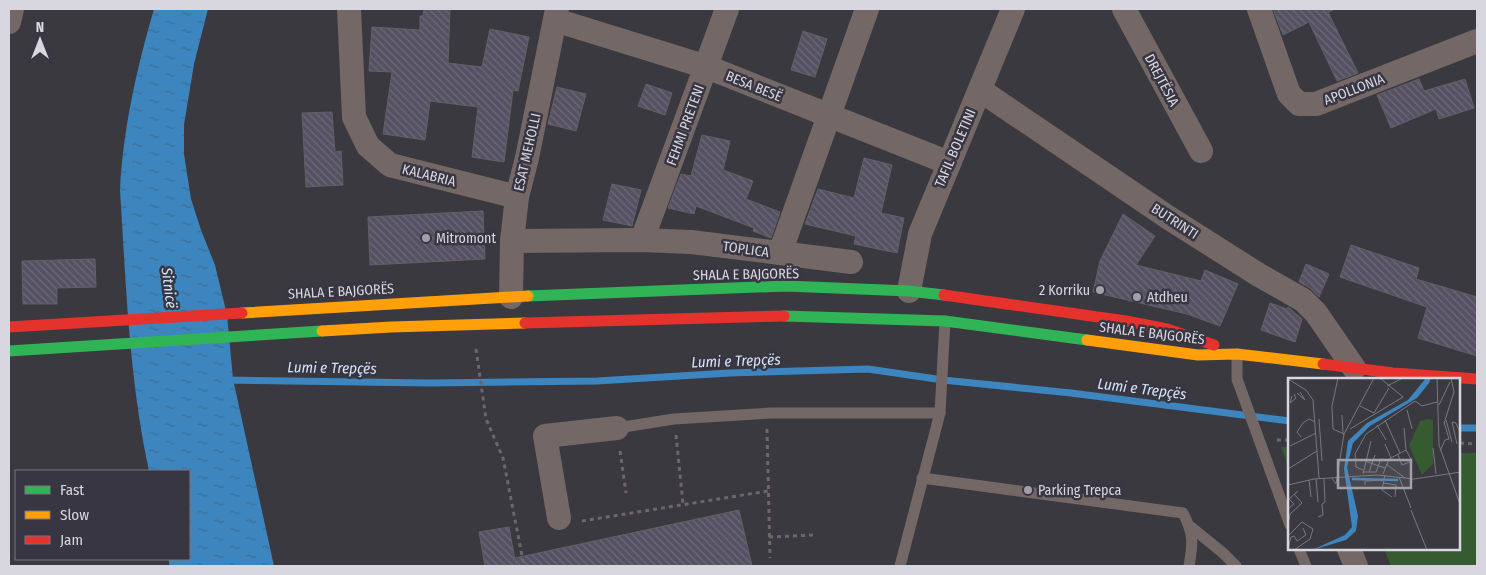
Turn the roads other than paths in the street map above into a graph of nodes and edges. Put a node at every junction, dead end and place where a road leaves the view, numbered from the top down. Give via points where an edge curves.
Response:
1 (12, 9) edge
2 (348, 9) edge
3 (727, 9) edge
4 (867, 9) edge
5 (1011, 9) edge
6 (1124, 9) edge
7 (1259, 9) edge
8 (556, 14) edge
9 (9, 22) edge
10 (1477, 41) edge
11 (707, 67) junction
12 (980, 90) junction
13 (828, 115) junction
14 (1201, 152) dead end
15 (949, 163) junction
16 (517, 197) junction
17 (642, 240) junction
18 (512, 241) junction
19 (780, 253) junction
20 (851, 262) dead end
21 (909, 291) junction
22 (948, 295) junction
23 (511, 297) junction
24 (946, 321) junction
25 (9, 327) edge
26 (9, 351) edge
27 (1237, 354) junction
28 (1354, 368) junction
29 (1477, 379) edge
30 (940, 413) junction
31 (617, 428) joint
32 (922, 478) junction
33 (568, 520) road end
34 (1288, 520) edge
35 (1191, 527) junction
36 (1299, 550) edge
37 (1349, 550) edge
38 (900, 566) edge
39 (1189, 566) edge
40 (1236, 566) edge
41 (1306, 566) edge
42 (1356, 566) edge

1 - 9 street
2 - 16 street, KALABRIA via 354,117 368,146 390,165
3 - 11 street, FEHMI PRETENI
4 - 13 street, TOPLICA
5 - 12 street, TAFIL BOLETINI
6 - 14 street, DREJTËSIA
7 - 10 street, APOLLONIA via 1289,94 1298,104 1316,104
8 - 11 street, BESA BESË
8 - 16 street, ESAT MEHOLLI
11 - 13 street, BESA BESË
11 - 17 street, FEHMI PRETENI
12 - 15 street, TAFIL BOLETINI
12 - 28 street, BUTRINTI via 1169,218 1303,300 1316,313
13 - 15 street, BESA BESË
13 - 19 street, TOPLICA
15 - 21 street, TAFIL BOLETINI via 920,234
16 - 18 street, ESAT MEHOLLI
17 - 18 street, TOPLICA
17 - 19 street, TOPLICA via 690,242
18 - 23 street, ESAT MEHOLLI
19 - 20 street
21 - 22 main road, SHALA E BAJGORËS
21 - 23 main road, SHALA E BAJGORËS via 785,286
22 - 24 street
22 - 27 main road, SHALA E BAJGORËS via 1166,329
23 - 25 main road, SHALA E BAJGORËS
24 - 26 main road, SHALA E BAJGORËS via 799,316 391,327
24 - 27 main road, SHALA E BAJGORËS via 1198,355
24 - 30 lane
27 - 28 main road
27 - 34 lane via 1237,379
28 - 29 main road
30 - 31 lane via 771,413 674,419
30 - 32 lane
31 - 33 street via 545,436
32 - 35 lane via 1183,513
32 - 38 lane
35 - 39 lane via 1193,542
35 - 40 lane
36 - 41 lane
37 - 42 street

